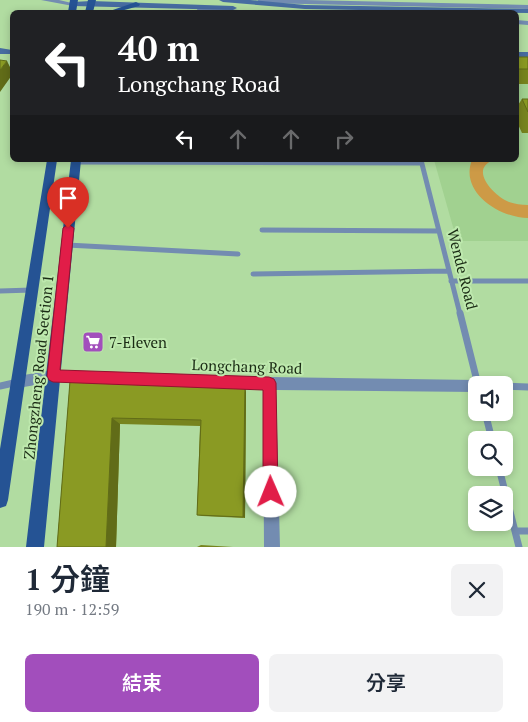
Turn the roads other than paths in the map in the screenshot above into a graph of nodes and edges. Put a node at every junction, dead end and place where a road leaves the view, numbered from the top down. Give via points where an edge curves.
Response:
1 (44, 0) edge
2 (82, 0) edge
3 (222, 0) edge
4 (91, 1) edge
5 (235, 1) edge
6 (136, 4) junction
7 (170, 5) junction
8 (73, 6) edge
9 (528, 9) edge
10 (117, 10) edge
11 (219, 10) edge
12 (251, 10) edge
13 (52, 162) edge
14 (75, 162) edge
15 (421, 162) edge
16 (262, 230) dead end
17 (439, 231) junction
18 (67, 245) junction
19 (238, 254) dead end
20 (448, 271) junction
21 (253, 274) dead end
22 (451, 281) junction
23 (528, 281) edge
24 (32, 290) junction
25 (0, 291) edge
26 (53, 376) junction
27 (475, 376) edge
28 (18, 382) junction
29 (269, 383) junction
30 (0, 386) edge
31 (468, 386) edge
32 (513, 386) edge
33 (528, 387) edge
34 (501, 476) edge
35 (0, 500) edge
36 (515, 531) junction
37 (528, 531) edge
38 (35, 547) edge
39 (272, 547) edge
40 (519, 547) edge

1 - 8 street
2 - 8 street
3 - 5 street
4 - 6 street
4 - 8 street
5 - 9 street via 304,7
6 - 7 street
6 - 10 main road
7 - 11 lane
7 - 12 street
13 - 24 main road, Zhongzheng Road Section 1
14 - 18 main road, Zhongzheng Road Section 1
15 - 17 lane, Wende Road
16 - 17 lane
17 - 20 lane, Wende Road
18 - 19 lane
18 - 26 main road, Zhongzheng Road Section 1
20 - 21 lane
20 - 22 lane, Wende Road
22 - 23 lane
22 - 27 lane, Wende Road
24 - 25 lane
24 - 28 main road, Zhongzheng Road Section 1
26 - 28 street, Longchang Road
26 - 29 street, Longchang Road
26 - 38 main road, Zhongzheng Road Section 1
28 - 30 lane
28 - 35 main road, Zhongzheng Road Section 1
29 - 31 street, Longchang Road
29 - 39 street
32 - 33 lane
34 - 36 lane
36 - 37 lane
36 - 40 lane

